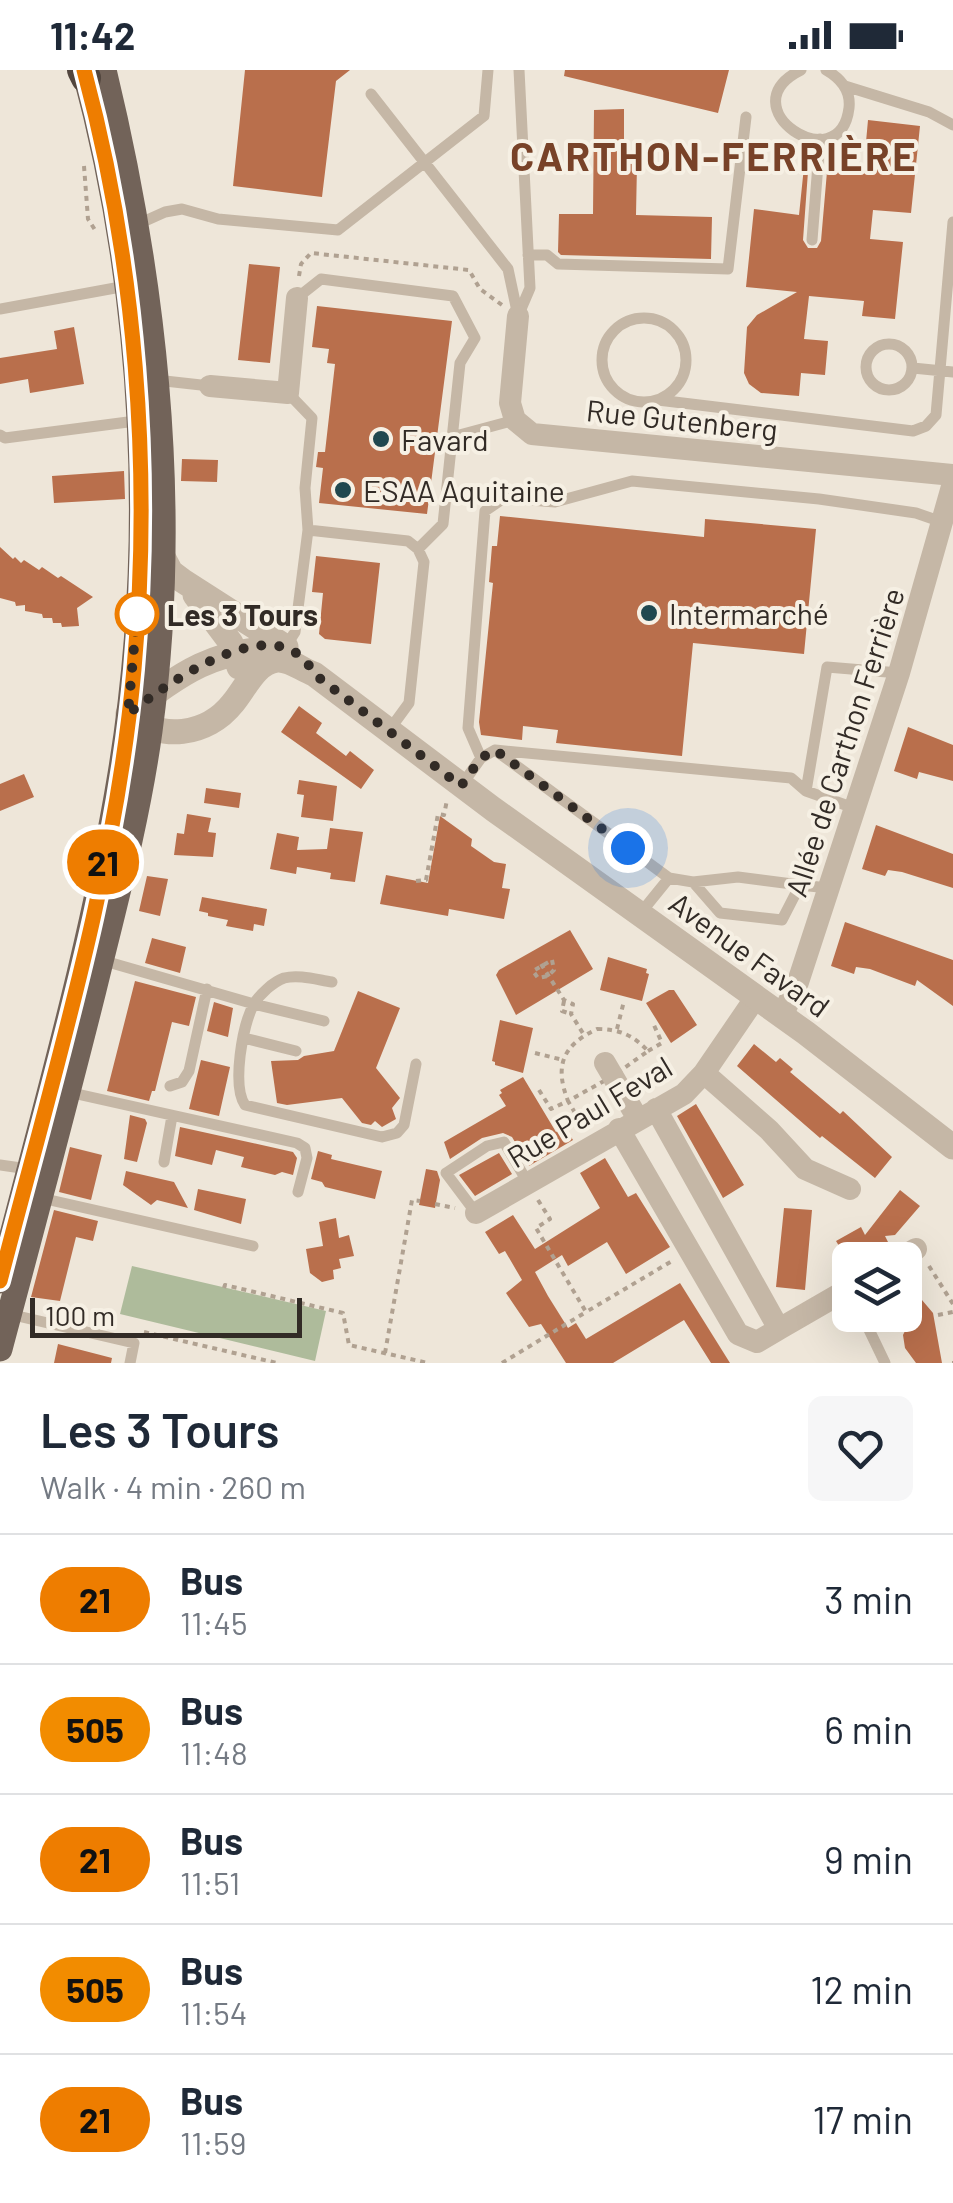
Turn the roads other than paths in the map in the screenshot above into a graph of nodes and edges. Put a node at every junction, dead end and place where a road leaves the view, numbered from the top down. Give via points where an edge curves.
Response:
1 (488, 70) edge
2 (520, 70) edge
3 (801, 70) edge
4 (826, 70) edge
5 (95, 72) edge
6 (845, 86) junction
7 (371, 94) dead end
8 (746, 116) dead end
9 (953, 125) edge
10 (820, 139) junction
11 (425, 162) junction
12 (953, 222) edge
13 (136, 226) junction
14 (812, 240) dead end
15 (528, 255) junction
16 (124, 285) junction
17 (297, 298) joint
18 (0, 310) edge
19 (518, 316) junction
20 (150, 327) junction
21 (912, 368) junction
22 (947, 372) edge
23 (156, 380) junction
24 (210, 386) joint
25 (288, 393) junction
26 (658, 400) junction
27 (515, 420) junction
28 (138, 426) junction
29 (0, 436) edge
30 (452, 437) junction
31 (953, 479) edge
32 (162, 486) junction
33 (942, 522) junction
34 (308, 530) junction
35 (418, 549) junction
36 (162, 555) junction
37 (183, 581) junction
38 (285, 647) junction
39 (234, 652) junction
40 (900, 673) junction
41 (314, 674) junction
42 (240, 692) junction
43 (154, 694) junction
44 (128, 714) junction
45 (390, 729) junction
46 (150, 731) junction
47 (495, 750) junction
48 (481, 758) junction
49 (806, 791) junction
50 (454, 793) junction
51 (854, 808) junction
52 (669, 878) junction
53 (693, 882) junction
54 (800, 885) junction
55 (829, 888) junction
56 (640, 915) junction
57 (92, 958) junction
58 (332, 982) dead end
59 (206, 989) junction
60 (756, 997) junction
61 (254, 1004) junction
62 (782, 1016) junction
63 (324, 1021) dead end
64 (244, 1038) junction
65 (296, 1051) dead end
66 (605, 1063) dead end
67 (416, 1064) dead end
68 (704, 1073) junction
69 (170, 1086) dead end
70 (59, 1090) junction
71 (172, 1116) junction
72 (638, 1119) junction
73 (953, 1146) edge
74 (164, 1162) dead end
75 (0, 1165) edge
76 (697, 1181) junction
77 (528, 1183) junction
78 (30, 1187) junction
79 (850, 1189) dead end
80 (298, 1192) dead end
81 (661, 1202) junction
82 (476, 1213) joint
83 (253, 1246) dead end
84 (741, 1260) junction
85 (705, 1279) junction
86 (0, 1281) edge
87 (832, 1300) edge
88 (5, 1313) edge
89 (779, 1329) junction
90 (870, 1332) edge
91 (757, 1342) junction
92 (0, 1349) edge
93 (130, 1363) edge
94 (770, 1363) edge
95 (885, 1363) edge

1 - 11 lane via 484,116
2 - 15 lane
3 - 10 lane via 778,94 780,118 796,136
4 - 6 lane
5 - 13 main road
5 - 16 main road
6 - 9 lane
6 - 10 lane via 846,119
7 - 11 lane
8 - 15 lane via 728,269 558,264
10 - 14 lane
11 - 13 lane via 338,230 182,209
11 - 19 lane via 508,268
12 - 22 lane
13 - 20 main road
15 - 19 lane via 530,288
16 - 18 lane
16 - 20 lane
16 - 28 main road
17 - 25 street
17 - 30 lane via 321,280 453,296 475,338 460,363
19 - 27 street via 510,403
20 - 23 main road
21 - 21 lane via 908,353 895,344 879,346 866,364 873,384 887,390 902,387
21 - 22 lane
22 - 26 lane via 936,415 913,430
23 - 24 lane
23 - 32 main road
24 - 25 street
25 - 34 lane via 312,418
26 - 26 lane via 680,382 686,354 672,328 630,320 609,336 604,374 619,395
27 - 30 lane
27 - 31 street, Rue Gutenberg via 532,434
28 - 29 lane
28 - 32 lane via 150,436
28 - 44 main road via 140,553
30 - 35 lane via 443,524
31 - 33 street, Allée de Carthon Ferrière
32 - 36 main road
33 - 40 street, Allée de Carthon Ferrière
33 - 48 lane via 820,498 632,481 555,502 504,498 485,511 468,728
34 - 35 lane via 408,541
34 - 38 lane via 295,632
35 - 45 lane via 424,562 409,703
36 - 37 street, Avenue Favard
36 - 43 main road
37 - 38 street, Avenue Favard
37 - 39 street, Avenue Favard
38 - 39 street
38 - 41 street, Avenue Favard via 308,661
39 - 42 street, Avenue Favard
39 - 43 street via 196,666
40 - 49 lane via 827,667
40 - 51 street, Allée de Carthon Ferrière
41 - 42 street, Avenue Favard via 272,661
41 - 45 street, Avenue Favard
42 - 46 street, Avenue Favard via 199,726 170,734
43 - 44 street
43 - 46 main road
44 - 46 street
44 - 57 main road
45 - 50 street, Avenue Favard
46 - 57 main road via 125,864
47 - 48 lane
47 - 49 lane via 790,778
47 - 52 lane
48 - 50 lane
49 - 51 lane
50 - 56 street, Avenue Favard
51 - 55 street, Allée de Carthon Ferrière
52 - 53 lane
52 - 56 lane
53 - 54 lane via 738,877
53 - 54 lane via 720,913 782,920
54 - 55 lane
55 - 62 street, Allée de Carthon Ferrière
56 - 60 street, Avenue Favard
57 - 59 lane
57 - 70 main road
58 - 61 lane via 284,978
59 - 61 lane
59 - 69 lane via 189,1071
60 - 62 street, Avenue Favard
60 - 68 street, Rue Paul Feval
61 - 63 lane
61 - 64 lane
62 - 73 street, Avenue Favard
64 - 65 lane
64 - 67 lane via 237,1086 245,1106 382,1137 404,1125
66 - 72 street
68 - 72 street, Rue Paul Feval via 684,1094
68 - 79 street via 804,1168
70 - 71 lane
70 - 78 main road
71 - 74 lane
71 - 80 lane via 297,1142 307,1158
72 - 76 street
72 - 77 street, Rue Paul Feval
72 - 81 street
75 - 78 lane
76 - 81 street
76 - 84 street
77 - 82 street, Rue Paul Feval
77 - 82 lane via 504,1142 487,1146 446,1173
78 - 83 lane
78 - 86 main road
78 - 88 main road
81 - 85 street
84 - 85 street
84 - 89 street
85 - 91 street via 738,1334
87 - 89 street
88 - 92 main road
88 - 93 lane via 134,1343
89 - 91 street
90 - 95 lane
91 - 94 street

